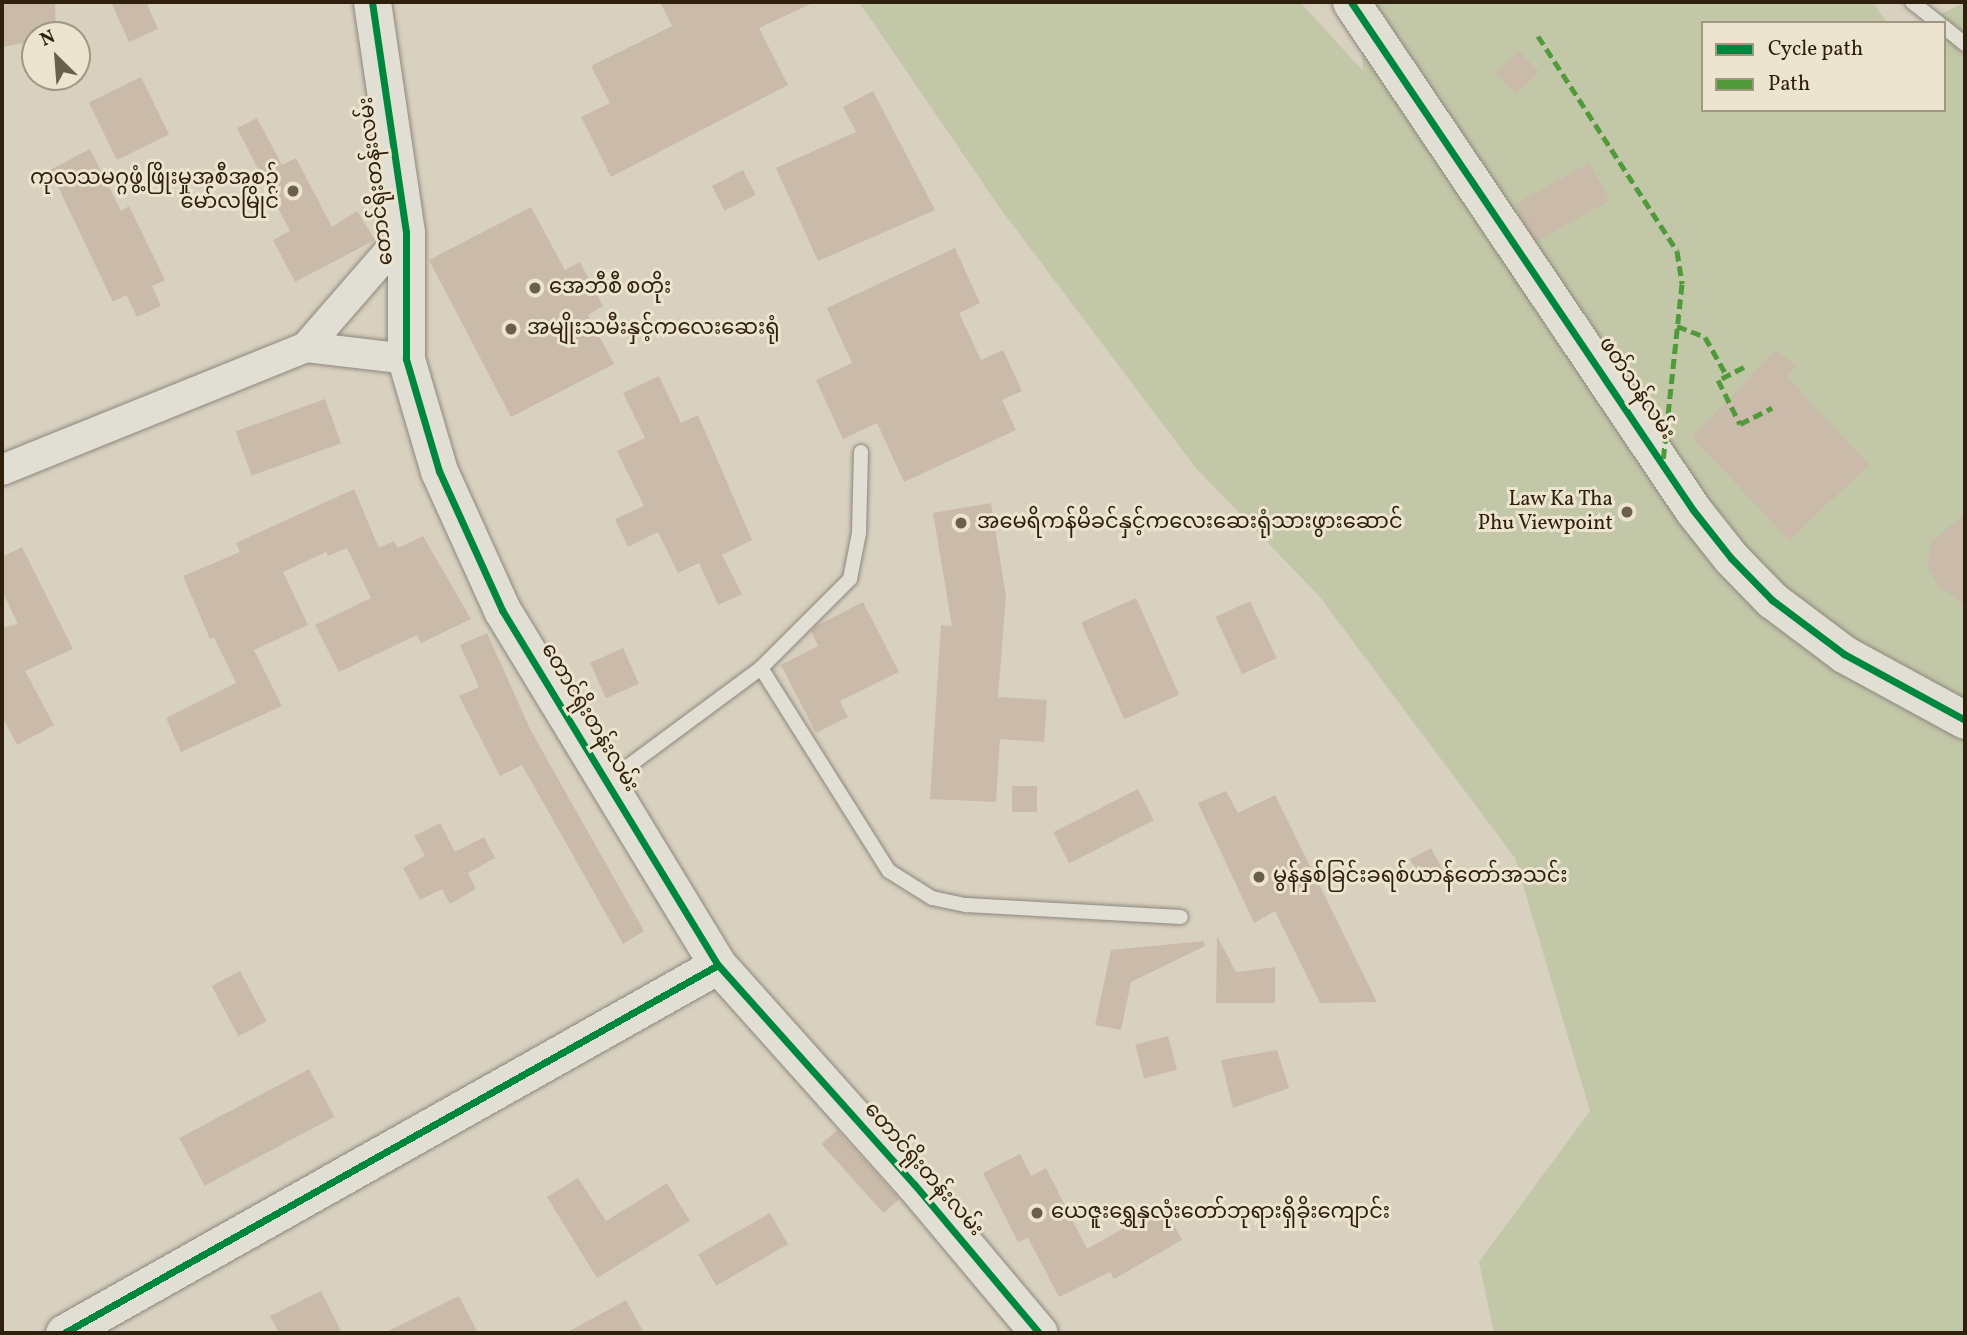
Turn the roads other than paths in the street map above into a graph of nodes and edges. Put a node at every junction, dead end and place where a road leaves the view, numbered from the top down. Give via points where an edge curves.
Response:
1 (372, 2) edge
2 (1351, 2) edge
3 (1912, 2) edge
4 (1936, 21) edge
5 (1946, 29) edge
6 (1965, 44) edge
7 (406, 232) junction
8 (306, 346) junction
9 (406, 359) junction
10 (861, 452) dead end
11 (2, 470) edge
12 (761, 668) junction
13 (1965, 720) edge
14 (607, 782) junction
15 (1181, 917) dead end
16 (718, 965) junction
17 (64, 1333) edge
18 (1039, 1333) edge

1 - 7 street, တောင်ရိုးတန်းလမ်း
2 - 13 street, ဖတ်သန်လမ်း via 1693,510 1731,558 1772,600 1844,654
3 - 4 lane
5 - 6 lane
7 - 8 street
7 - 9 street, တောင်ရိုးတန်းလမ်း
8 - 9 street
8 - 11 street
9 - 14 street, တောင်ရိုးတန်းလမ်း via 439,471 502,610
10 - 12 lane via 859,533 850,579
12 - 14 lane
12 - 15 lane via 890,871 932,898 966,905
14 - 16 street, တောင်ရိုးတန်းလမ်း
16 - 17 street
16 - 18 street, တောင်ရိုးတန်းလမ်း via 914,1184

